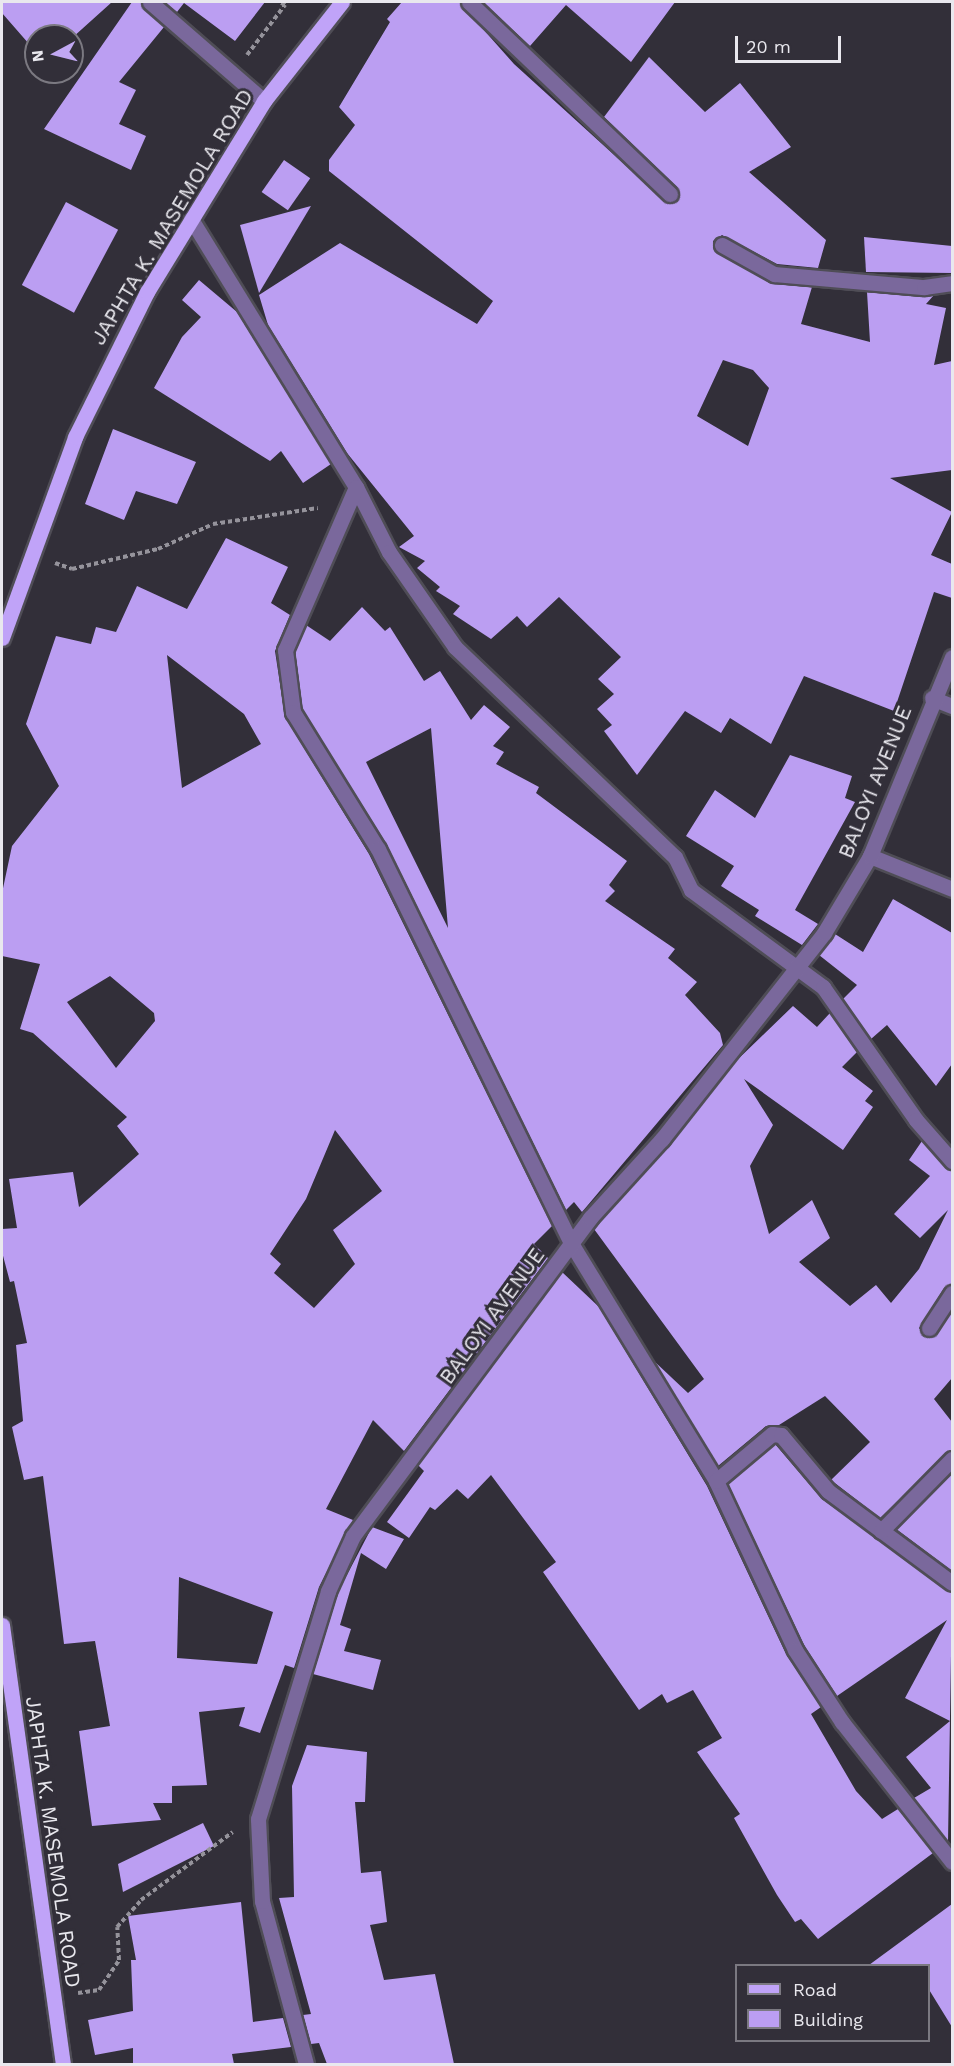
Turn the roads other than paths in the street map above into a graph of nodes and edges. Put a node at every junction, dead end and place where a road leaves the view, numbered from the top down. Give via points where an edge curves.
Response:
1 (150, 2) edge
2 (342, 2) edge
3 (469, 2) edge
4 (264, 101) junction
5 (670, 194) dead end
6 (191, 219) junction
7 (722, 245) dead end
8 (952, 283) edge
9 (356, 487) junction
10 (2, 638) edge
11 (952, 657) edge
12 (932, 698) junction
13 (952, 706) edge
14 (870, 856) junction
15 (952, 889) edge
16 (798, 967) junction
17 (952, 1161) edge
18 (571, 1243) junction
19 (952, 1293) edge
20 (929, 1328) dead end
21 (952, 1459) edge
22 (716, 1481) junction
23 (881, 1531) junction
24 (952, 1583) edge
25 (2, 1625) edge
26 (952, 1862) edge
27 (63, 2064) edge
28 (306, 2064) edge

1 - 4 street
2 - 4 main road, JAPHTA K. MASEMOLA ROAD
3 - 5 street
4 - 6 main road, JAPHTA K. MASEMOLA ROAD
6 - 9 street
6 - 10 main road, JAPHTA K. MASEMOLA ROAD via 108,366 29,553
7 - 8 street via 774,274 924,287
9 - 16 street via 388,552 455,647 675,857 691,890
9 - 18 street via 285,650 293,712 378,849
11 - 12 street, BALOYI AVENUE
12 - 13 street
12 - 14 street, BALOYI AVENUE
14 - 15 street
14 - 16 street, BALOYI AVENUE
16 - 17 street via 829,995 916,1120
16 - 18 street, BALOYI AVENUE
18 - 22 street
18 - 28 street, BALOYI AVENUE via 352,1536 328,1591 258,1819 266,1924
19 - 20 street
21 - 23 street
22 - 23 street via 776,1433 828,1491
22 - 26 street via 795,1650 842,1722
23 - 24 street
25 - 27 main road, JAPHTA K. MASEMOLA ROAD

